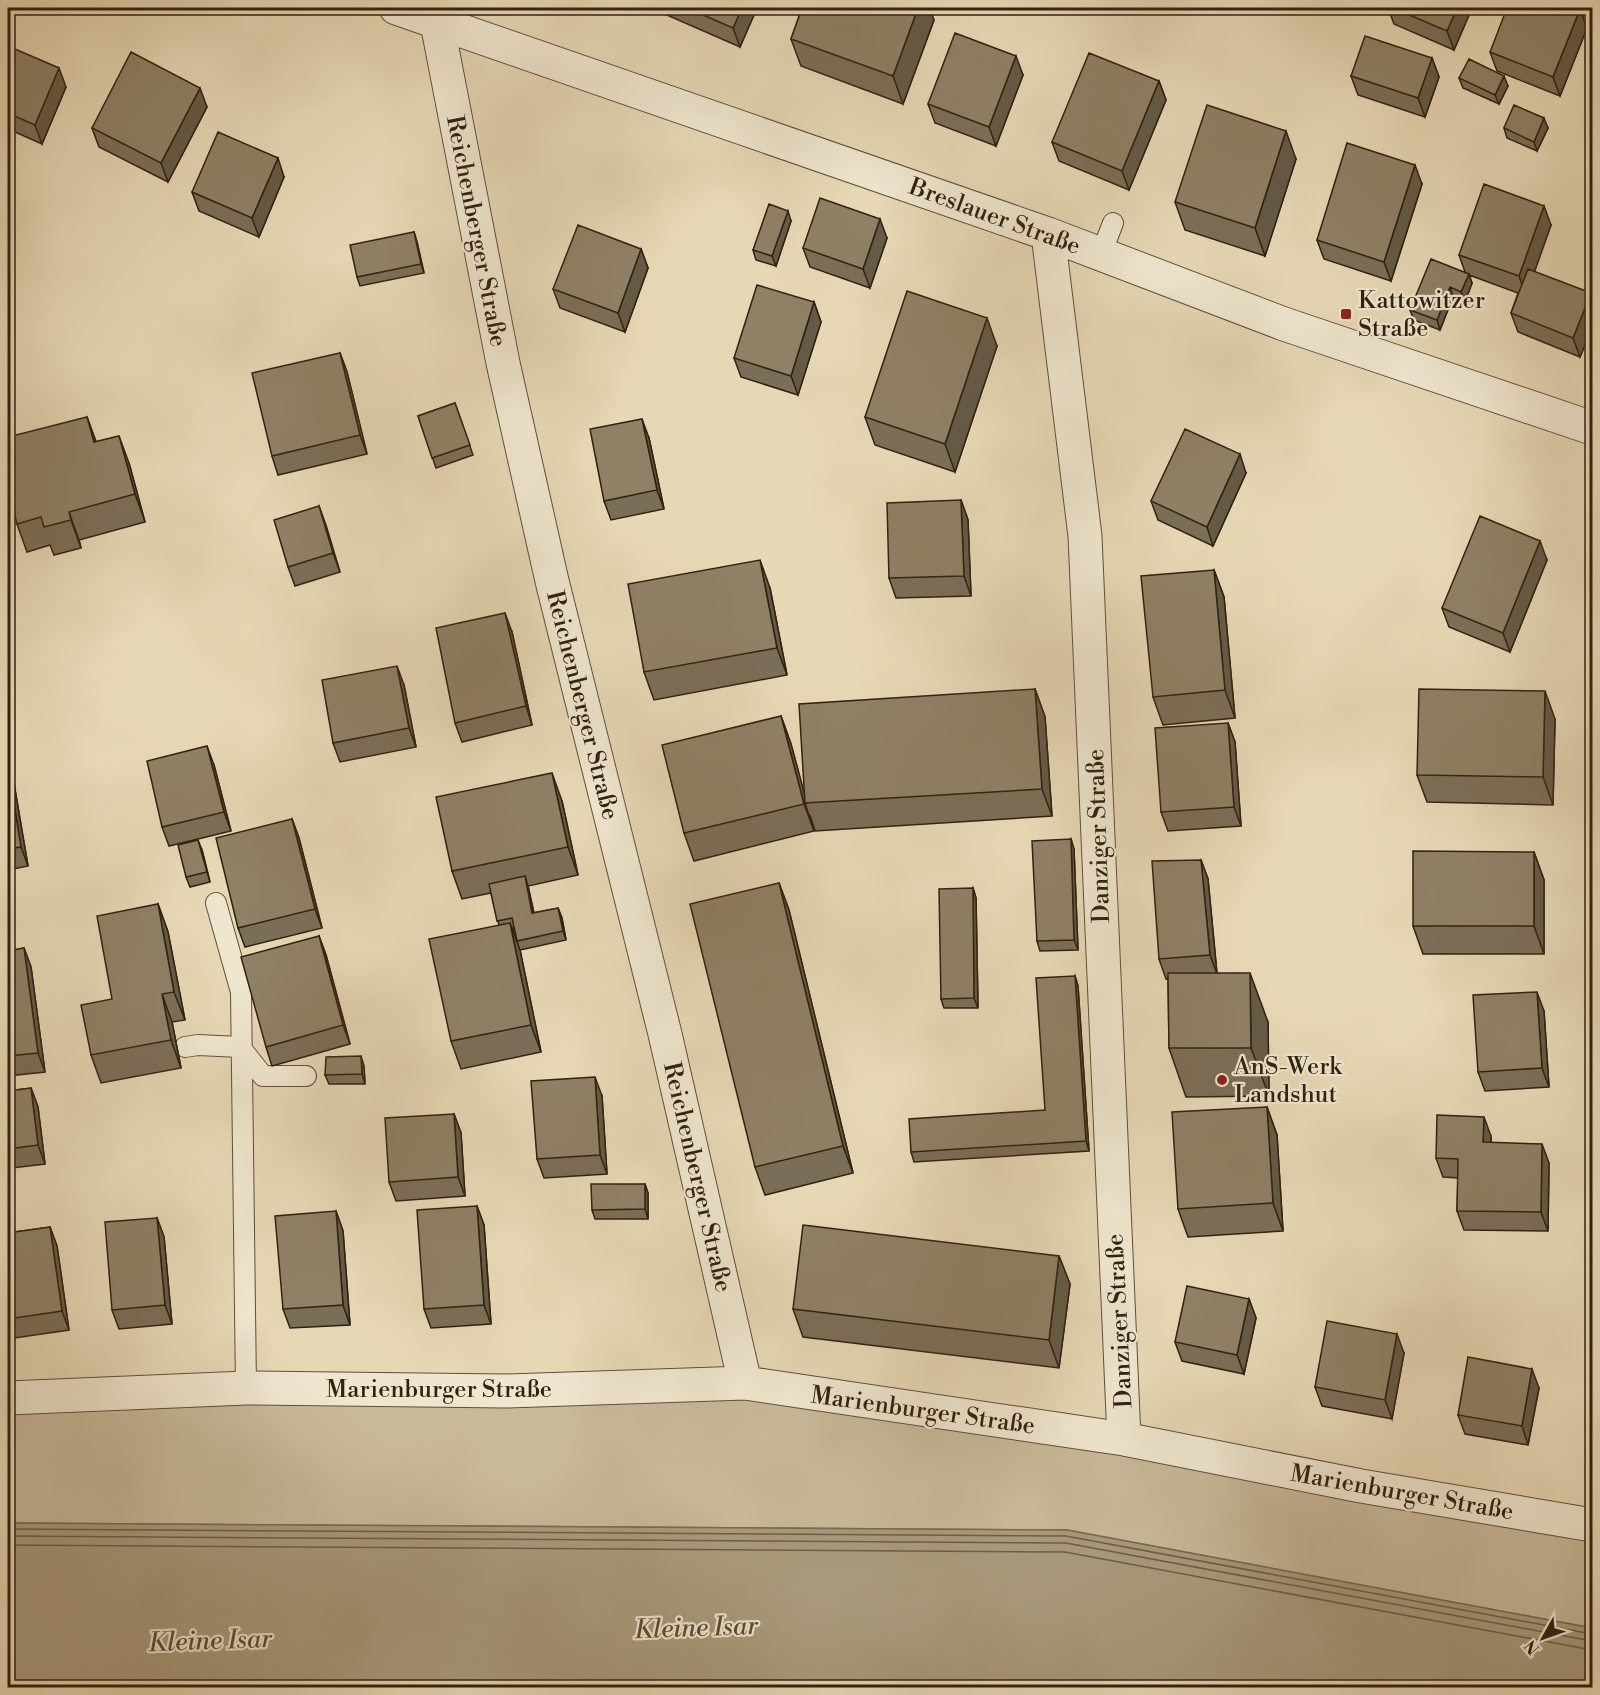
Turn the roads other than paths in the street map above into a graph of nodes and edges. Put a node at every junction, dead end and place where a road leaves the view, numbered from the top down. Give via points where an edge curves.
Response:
1 (396, 8) edge
2 (437, 23) junction
3 (1113, 223) dead end
4 (1048, 234) junction
5 (1101, 254) junction
6 (1593, 428) edge
7 (216, 903) dead end
8 (185, 1047) dead end
9 (240, 1047) junction
10 (306, 1077) dead end
11 (745, 1383) junction
12 (246, 1388) junction
13 (8, 1398) edge
14 (1124, 1439) junction
15 (1593, 1525) edge

1 - 2 street, Breslauer Straße
2 - 4 street, Breslauer Straße
2 - 11 street, Reichenberger Straße via 503,363 552,581 665,1034
3 - 5 lane
4 - 5 street, Breslauer Straße
4 - 14 street, Danziger Straße via 1085,536
5 - 6 street, Breslauer Straße via 1284,324
7 - 9 lane via 241,992
8 - 9 lane
9 - 10 lane via 263,1076
9 - 12 lane
11 - 12 street, Marienburger Straße via 506,1391
11 - 14 street, Marienburger Straße
12 - 13 street, Marienburger Straße
14 - 15 street, Marienburger Straße via 1361,1486

